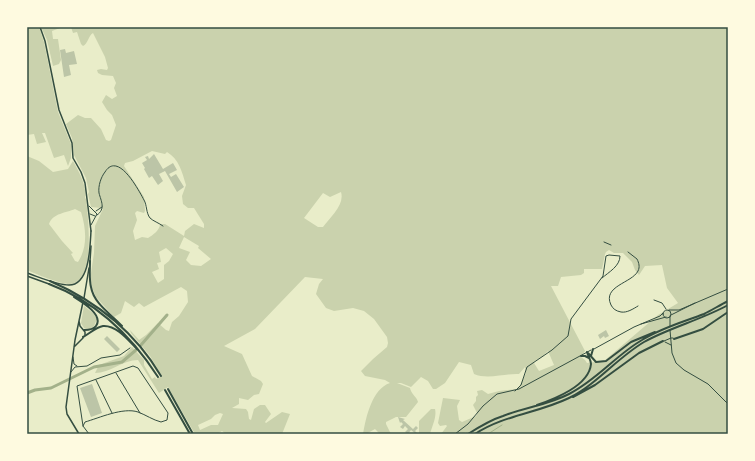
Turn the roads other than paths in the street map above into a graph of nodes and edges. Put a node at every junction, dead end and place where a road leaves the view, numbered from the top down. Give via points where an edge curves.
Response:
1 (40, 27) edge
2 (89, 206) junction
3 (102, 207) junction
4 (95, 211) junction
5 (90, 214) junction
6 (96, 215) junction
7 (90, 226) junction
8 (163, 226) dead end
9 (91, 232) junction
10 (604, 242) dead end
11 (611, 245) dead end
12 (628, 252) dead end
13 (90, 261) junction
14 (27, 273) edge
15 (27, 277) edge
16 (602, 278) junction
17 (49, 282) junction
18 (728, 289) edge
19 (80, 299) junction
20 (654, 300) dead end
21 (728, 301) edge
22 (698, 302) junction
23 (86, 303) junction
24 (728, 305) edge
25 (638, 306) dead end
26 (666, 309) dead end
27 (669, 310) junction
28 (728, 312) edge
29 (664, 313) junction
30 (670, 316) junction
31 (666, 317) junction
32 (79, 320) junction
33 (669, 321) junction
34 (639, 324) junction
35 (83, 329) junction
36 (658, 331) junction
37 (77, 333) junction
38 (131, 336) junction
39 (671, 337) junction
40 (83, 338) junction
41 (674, 339) junction
42 (663, 341) junction
43 (671, 345) junction
44 (74, 347) junction
45 (130, 348) dead end
46 (593, 349) junction
47 (587, 352) junction
48 (581, 356) junction
49 (73, 357) junction
50 (590, 357) junction
51 (148, 361) junction
52 (78, 367) junction
53 (116, 372) junction
54 (70, 378) junction
55 (96, 379) junction
56 (515, 390) junction
57 (570, 397) junction
58 (728, 404) edge
59 (527, 408) junction
60 (112, 414) junction
61 (141, 414) junction
62 (83, 426) junction
63 (79, 434) edge
64 (89, 434) edge
65 (190, 434) edge
66 (193, 434) edge
67 (455, 434) edge
68 (468, 434) edge
69 (475, 434) edge

1 - 2 main road via 59,110 72,143 73,158 83,177
2 - 4 street
2 - 5 main road
3 - 4 street
3 - 6 street
3 - 8 street via 100,184 106,169 116,166 125,170 144,201 150,218
4 - 5 street
4 - 6 street
5 - 6 street
5 - 7 main road
6 - 7 street
7 - 9 main road
9 - 13 main road
9 - 17 main road via 86,269 80,281 70,285
10 - 11 street
12 - 25 street via 637,259 638,271 613,289 610,303 616,310 623,312
13 - 32 main road
13 - 38 highway via 90,283 94,296
14 - 17 main road
15 - 17 main road
16 - 16 street via 616,266 620,256 606,256
16 - 56 street via 570,318 568,336 527,366 521,385
17 - 19 highway
17 - 19 highway
18 - 22 street
19 - 23 highway
19 - 23 highway
20 - 26 street via 662,303
21 - 36 highway via 706,313
22 - 27 street via 676,311
22 - 30 street
23 - 35 highway via 98,320 94,328
23 - 38 highway via 104,311
23 - 51 highway via 103,314 126,335
24 - 57 highway via 644,342
27 - 29 street via 665,310
27 - 30 street
28 - 41 highway via 703,329
29 - 31 street
29 - 34 street
30 - 31 street
30 - 33 street
31 - 33 street
31 - 34 street
32 - 35 main road
32 - 37 main road
33 - 39 street
34 - 46 street
35 - 37 main road
35 - 40 main road via 86,334
36 - 50 highway via 631,342 606,361 596,362
36 - 59 highway via 633,346 576,390 558,400
37 - 40 main road
37 - 44 main road
38 - 51 highway via 148,356 160,377
39 - 41 street
39 - 42 street
39 - 43 street
40 - 44 main road
40 - 51 highway via 100,327 112,327
41 - 43 street
42 - 43 street
42 - 57 highway via 639,353 595,385
43 - 58 street via 673,358 678,366 708,384
44 - 49 main road
45 - 52 street via 120,355 101,358 93,364
46 - 47 street
46 - 50 highway
47 - 48 street
47 - 50 highway
48 - 50 highway
48 - 56 street
49 - 52 street via 74,365
49 - 54 main road
50 - 59 highway via 589,370 576,386 558,397
52 - 54 street via 73,368
53 - 55 street
53 - 61 street
53 - 61 street via 137,367 168,416 167,420 161,422
54 - 63 main road via 67,412
55 - 60 street
55 - 62 street via 78,385 76,389
56 - 67 street via 493,397
57 - 69 highway via 506,419
59 - 68 highway via 503,415
60 - 61 street via 127,411
60 - 62 street via 85,422
62 - 64 street
65 - 66 highway via 167,389

